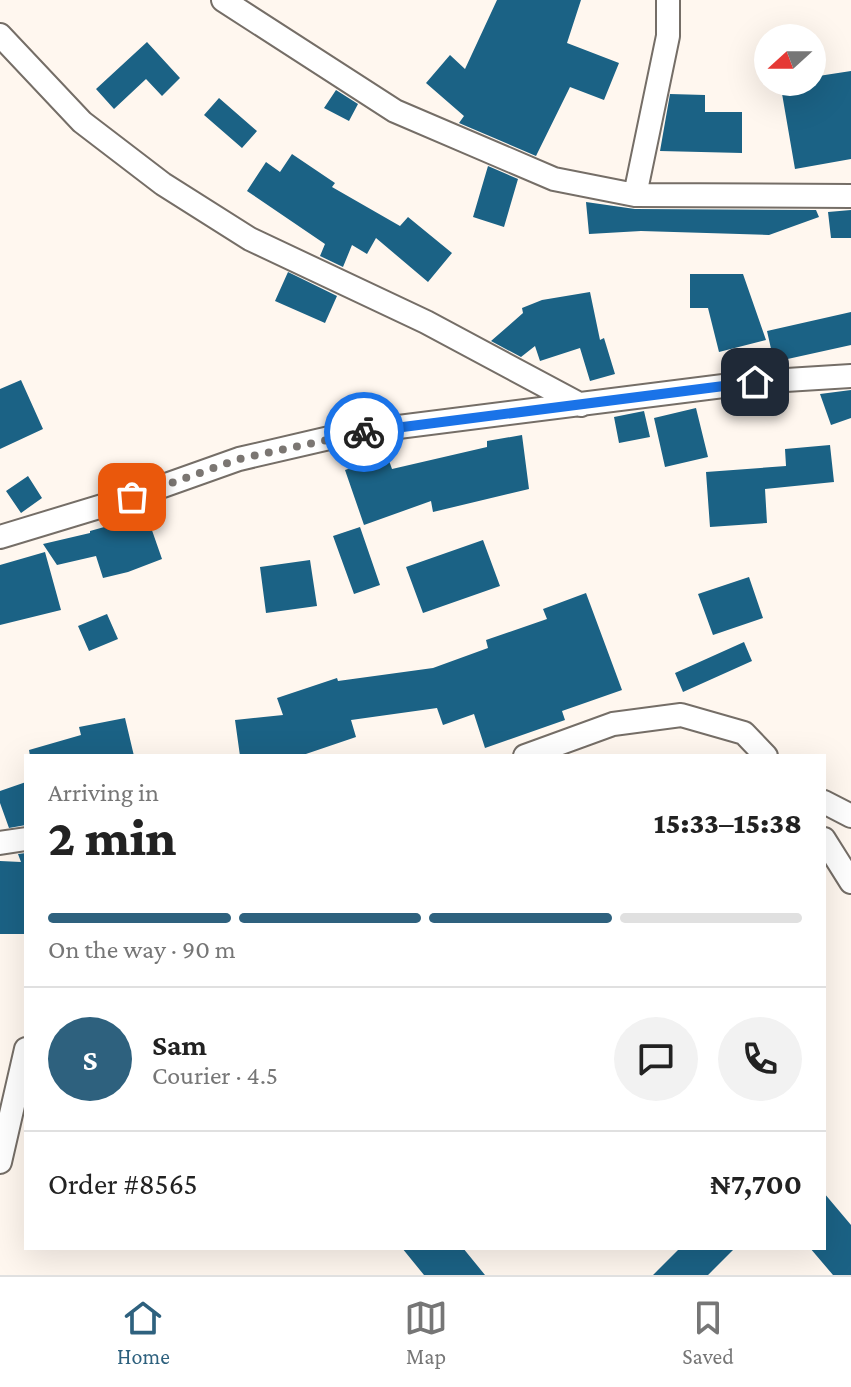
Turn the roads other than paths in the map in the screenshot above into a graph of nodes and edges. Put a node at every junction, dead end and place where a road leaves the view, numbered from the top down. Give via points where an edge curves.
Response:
1 (223, 0) edge
2 (668, 0) edge
3 (0, 35) edge
4 (635, 195) junction
5 (851, 196) edge
6 (851, 376) edge
7 (581, 405) junction
8 (0, 537) edge
9 (530, 754) edge
10 (764, 754) edge
11 (826, 803) edge
12 (851, 816) edge
13 (24, 839) edge
14 (826, 842) edge
15 (0, 843) edge
16 (851, 882) edge
17 (24, 1058) edge
18 (0, 1162) edge

1 - 4 street via 395,111 554,179
2 - 4 street via 668,36
3 - 7 street via 82,122 163,184 237,231 426,322
4 - 5 street
6 - 7 street via 755,382
7 - 8 street via 351,433 239,459
9 - 10 street via 613,724 681,715 744,733
11 - 12 street
13 - 15 street
14 - 16 street
17 - 18 street

